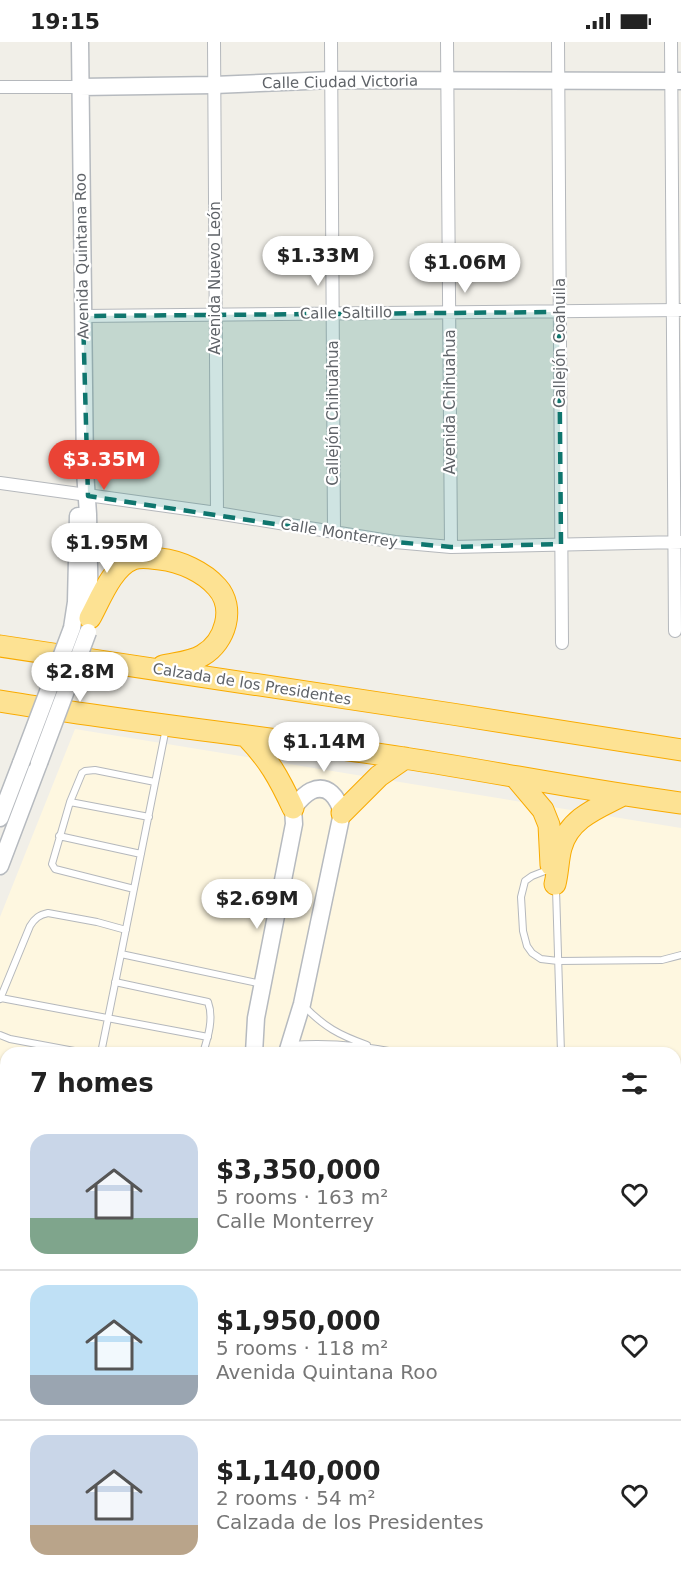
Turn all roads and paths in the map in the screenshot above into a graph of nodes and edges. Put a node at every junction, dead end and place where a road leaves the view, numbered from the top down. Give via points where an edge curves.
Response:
1 (80, 42) edge
2 (214, 42) edge
3 (331, 42) edge
4 (447, 42) edge
5 (558, 42) edge
6 (671, 42) edge
7 (332, 80) junction
8 (448, 80) junction
9 (558, 80) junction
10 (676, 82) edge
11 (214, 85) junction
12 (0, 87) edge
13 (80, 87) junction
14 (677, 310) edge
15 (450, 312) junction
16 (560, 312) junction
17 (333, 314) junction
18 (215, 315) junction
19 (83, 316) junction
20 (0, 483) edge
21 (83, 496) junction
22 (218, 513) junction
23 (334, 532) junction
24 (678, 542) edge
25 (561, 544) junction
26 (451, 547) junction
27 (84, 626) junction
28 (675, 631) dead end
29 (562, 643) dead end
30 (0, 646) edge
31 (149, 668) junction
32 (0, 701) edge
33 (166, 726) junction
34 (246, 736) junction
35 (681, 750) edge
36 (405, 758) junction
37 (516, 778) junction
38 (156, 782) junction
39 (623, 795) junction
40 (70, 802) junction
41 (681, 803) edge
42 (293, 808) junction
43 (342, 813) junction
44 (149, 817) junction
45 (0, 818) edge
46 (59, 836) junction
47 (141, 854) junction
48 (0, 866) edge
49 (554, 876) junction
50 (134, 889) junction
51 (126, 930) junction
52 (122, 954) junction
53 (681, 955) edge
54 (558, 961) junction
55 (115, 982) junction
56 (262, 984) junction
57 (0, 999) edge
58 (302, 1004) junction
59 (108, 1019) junction
60 (0, 1035) edge
61 (208, 1038) junction
62 (50, 1047) edge
63 (102, 1047) edge
64 (205, 1047) edge
65 (254, 1047) edge
66 (289, 1047) edge
67 (302, 1047) edge
68 (356, 1047) edge
69 (371, 1047) edge
70 (561, 1047) edge

1 - 13 street, Avenida Quintana Roo
2 - 11 street, Avenida Nuevo León
3 - 7 street, Callejón Chihuahua
4 - 8 street, Avenida Chihuahua
5 - 9 street, Callejón Coahuila
6 - 10 street
7 - 8 street, Calle Ciudad Victoria
7 - 11 street, Calle Ciudad Victoria
7 - 17 street, Callejón Chihuahua
8 - 9 street, Calle Ciudad Victoria
8 - 15 street, Avenida Chihuahua
9 - 10 street, Calle Ciudad Victoria
9 - 16 street, Callejón Coahuila
10 - 14 street
11 - 13 street, Calle Ciudad Victoria
11 - 18 street, Avenida Nuevo León
12 - 13 street, Calle Ciudad Victoria
13 - 19 street, Avenida Quintana Roo
14 - 16 street, Calle Saltillo
14 - 24 street
15 - 16 street, Calle Saltillo
15 - 17 street, Calle Saltillo
15 - 26 street, Avenida Chihuahua
16 - 25 street, Callejón Coahuila
17 - 18 street, Calle Saltillo
17 - 23 street, Callejón Chihuahua
18 - 19 street, Calle Saltillo
18 - 22 street, Avenida Nuevo León
19 - 21 street, Avenida Quintana Roo
20 - 21 street, Calle Monterrey
21 - 22 street, Calle Monterrey
21 - 27 street, Avenida Quintana Roo via 76,602
22 - 23 street, Calle Monterrey
23 - 26 street, Calle Monterrey
24 - 25 street, Calle Monterrey
24 - 28 street
25 - 26 street, Calle Monterrey
25 - 29 street, Callejón Coahuila
27 - 31 highway via 113,577 132,559 167,560 210,580 225,601 227,616 217,644 188,661
27 - 45 street, bridge
27 - 48 street, bridge
30 - 31 highway, Calzada de los Presidentes
31 - 35 highway, Calzada de los Presidentes
32 - 33 highway
33 - 34 highway
33 - 38 lane
34 - 36 highway
34 - 42 highway via 264,754
36 - 37 highway
36 - 43 highway via 379,776
37 - 39 highway
37 - 49 highway via 543,810 549,825
38 - 40 lane via 86,771 80,776
38 - 44 lane
39 - 41 highway
39 - 49 highway via 584,815 565,835 559,869
40 - 44 lane
40 - 46 lane
42 - 43 street via 304,796 319,789 335,795
42 - 56 street via 294,824
43 - 58 street
44 - 47 lane
46 - 47 lane
46 - 50 lane via 53,868
47 - 50 lane
49 - 54 lane
49 - 54 lane via 532,876 525,881 521,897 527,946 541,959
50 - 51 lane
51 - 52 lane
51 - 57 lane via 98,922 40,915 30,926
52 - 55 lane
52 - 56 lane
53 - 54 lane via 662,960
54 - 70 lane
55 - 59 lane
55 - 61 lane via 208,1002
56 - 65 street
57 - 59 lane
58 - 66 street
58 - 69 lane via 337,1033
59 - 61 lane
59 - 63 lane
60 - 62 lane
61 - 64 lane
67 - 68 lane

